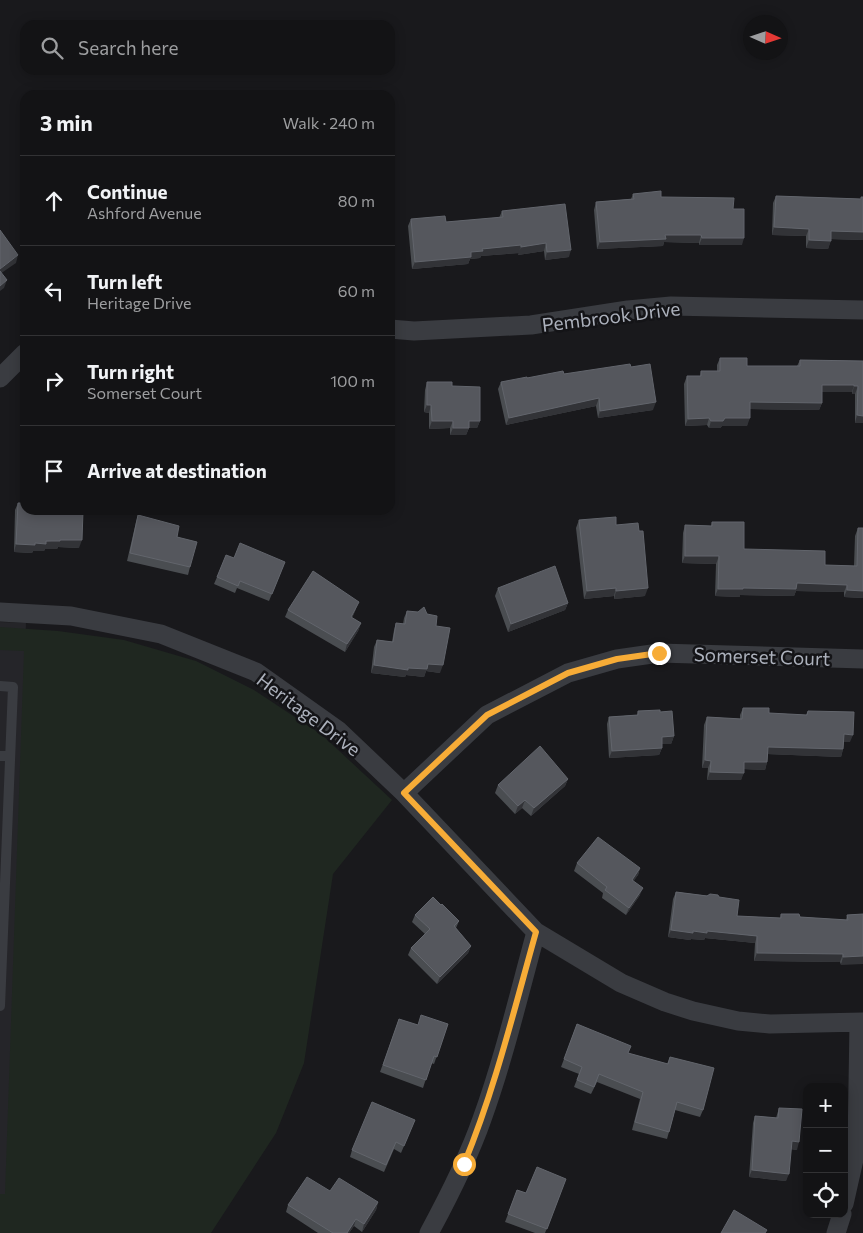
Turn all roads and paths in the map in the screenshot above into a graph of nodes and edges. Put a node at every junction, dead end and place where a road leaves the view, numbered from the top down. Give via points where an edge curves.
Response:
1 (863, 310) edge
2 (395, 329) edge
3 (20, 358) edge
4 (0, 378) edge
5 (0, 612) edge
6 (863, 659) edge
7 (0, 686) edge
8 (5, 756) edge
9 (404, 793) junction
10 (536, 932) junction
11 (0, 1006) edge
12 (861, 1022) edge
13 (848, 1186) edge
14 (841, 1218) edge
15 (429, 1233) edge
16 (836, 1233) edge

1 - 2 street, Pembrook Drive via 671,306 531,326
3 - 4 street
5 - 9 street, Heritage Drive via 71,616 161,634 256,672 339,732
6 - 9 street, Somerset Court via 659,653 617,659 568,673 487,715
7 - 8 lane via 13,687
8 - 11 lane
9 - 10 street, Heritage Drive
10 - 12 street, Heritage Drive via 621,983 694,1011 770,1024
10 - 15 street via 482,1120
12 - 13 street via 857,1146
14 - 16 street

